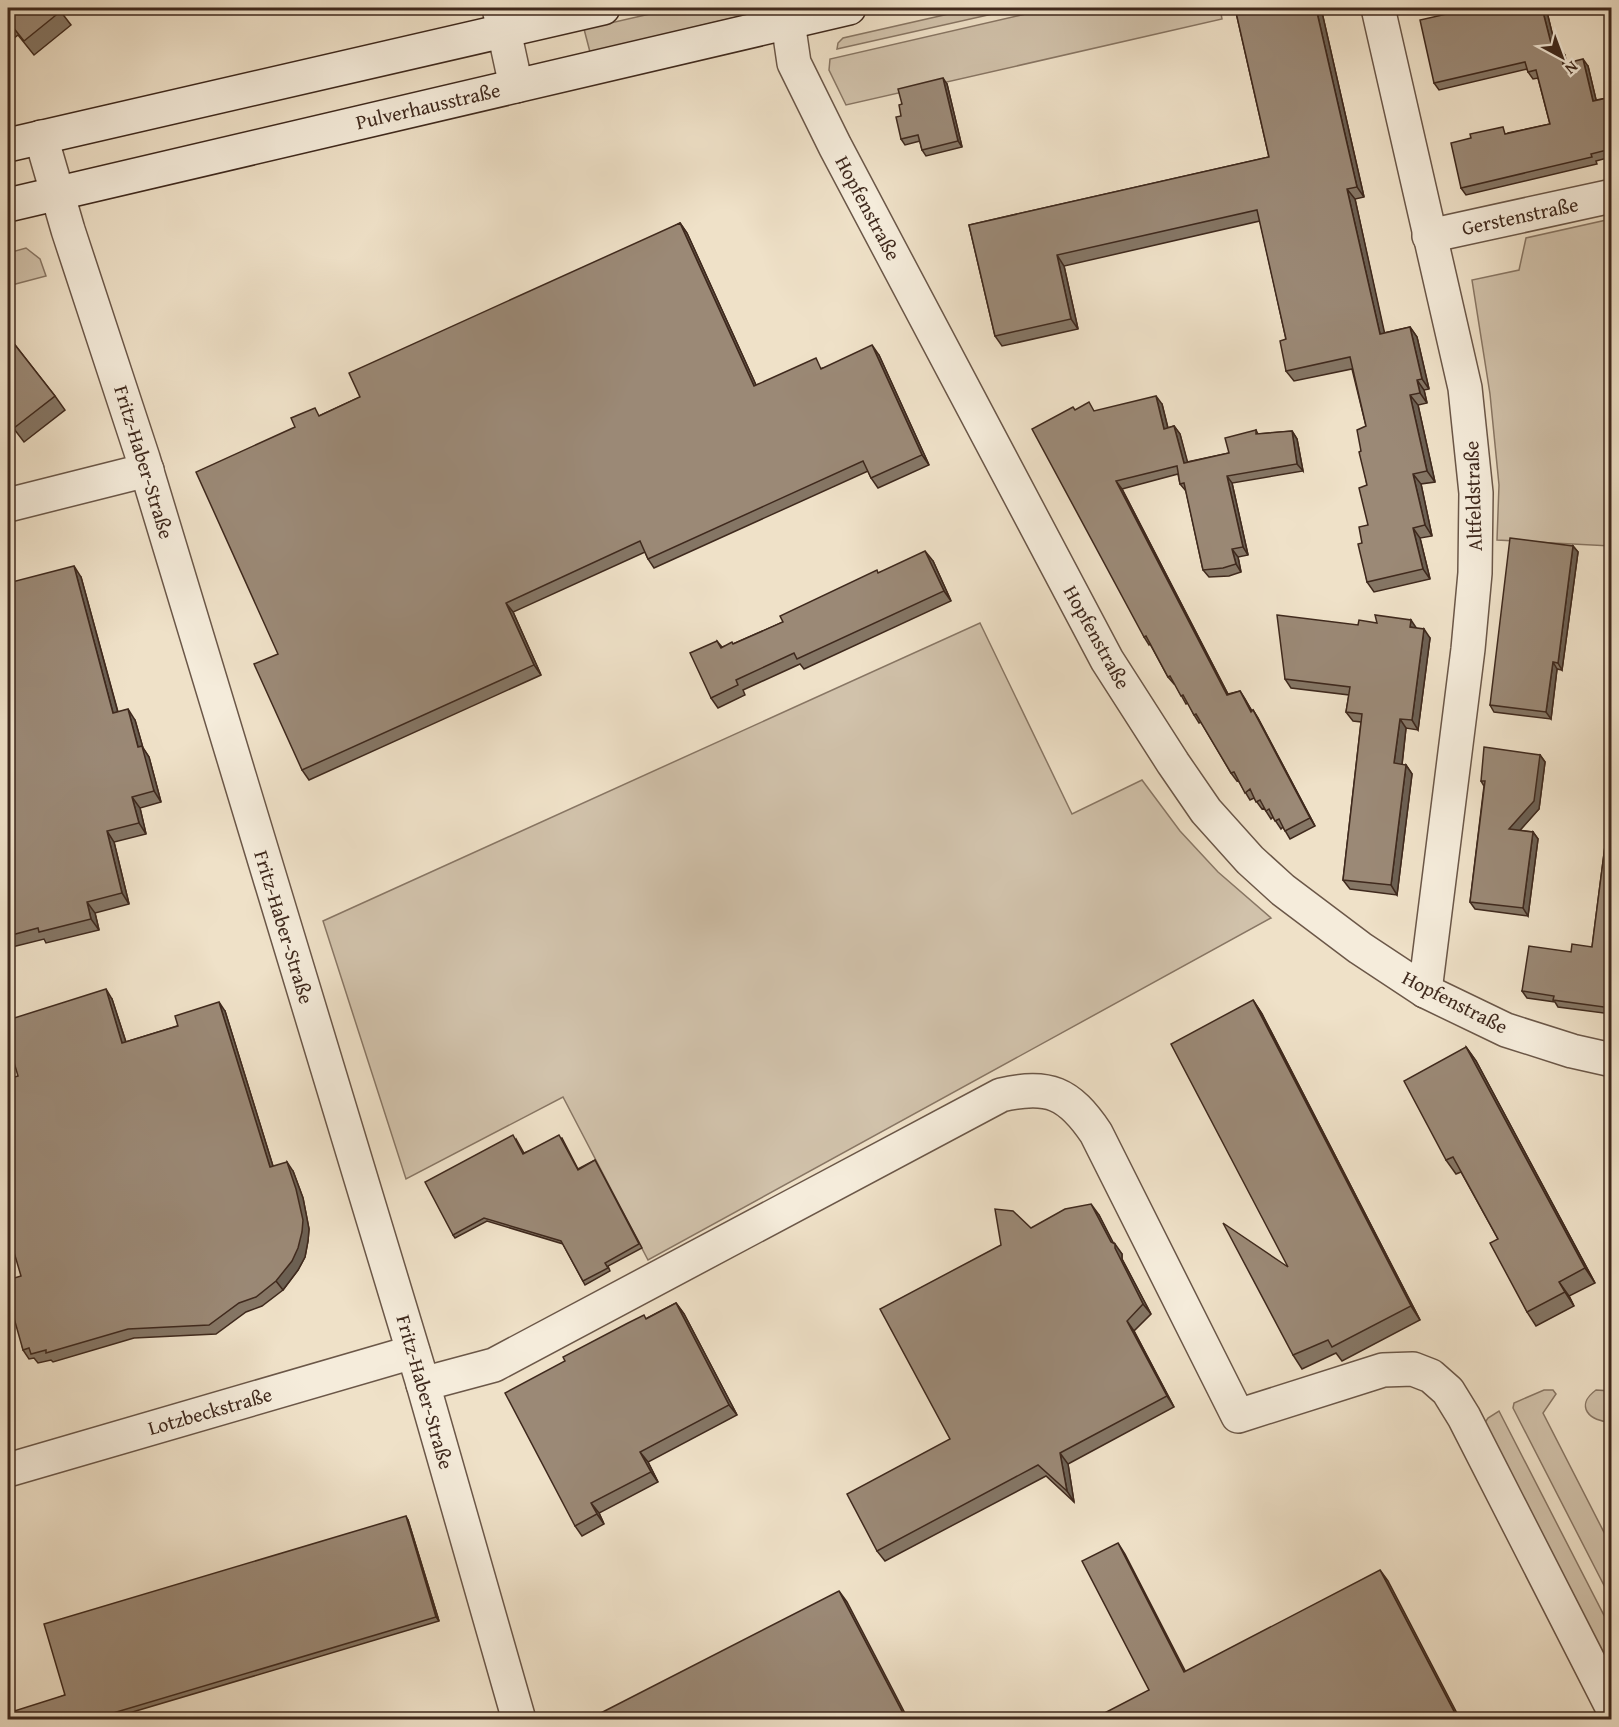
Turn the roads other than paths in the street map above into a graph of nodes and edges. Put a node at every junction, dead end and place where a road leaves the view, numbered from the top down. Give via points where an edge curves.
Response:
1 (603, 8) edge
2 (849, 8) edge
3 (1378, 8) edge
4 (501, 19) edge
5 (788, 22) junction
6 (516, 86) junction
7 (41, 137) junction
8 (8, 145) edge
9 (57, 192) junction
10 (1611, 196) edge
11 (8, 205) edge
12 (1429, 236) junction
13 (147, 470) junction
14 (8, 505) edge
15 (1425, 991) junction
16 (1611, 1060) edge
17 (413, 1352) junction
18 (423, 1384) junction
19 (8, 1470) edge
20 (1611, 1707) edge
21 (519, 1719) edge

1 - 4 street
2 - 5 street, Pulverhausstraße
3 - 12 street, Altfeldstraße
4 - 6 street
4 - 7 street
5 - 6 street, Pulverhausstraße
5 - 15 street, Hopfenstraße via 794,63 835,146 1107,660 1173,763 1206,811 1250,860 1314,915
6 - 9 street, Pulverhausstraße
7 - 8 street
7 - 9 street, Fritz-Haber-Straße
9 - 11 street, Pulverhausstraße
9 - 13 street, Fritz-Haber-Straße
10 - 12 street, Gerstenstraße
12 - 15 street, Altfeldstraße via 1465,388 1476,493 1475,573 1468,649
13 - 14 street
13 - 17 street, Fritz-Haber-Straße
15 - 16 street, Hopfenstraße via 1506,1030
17 - 18 street, Fritz-Haber-Straße
17 - 19 street, Lotzbeckstraße
18 - 20 street via 494,1365 1001,1095 1047,1092 1072,1104 1096,1133 1238,1416 1383,1370 1413,1369 1431,1376 1448,1391
18 - 21 street, Fritz-Haber-Straße

